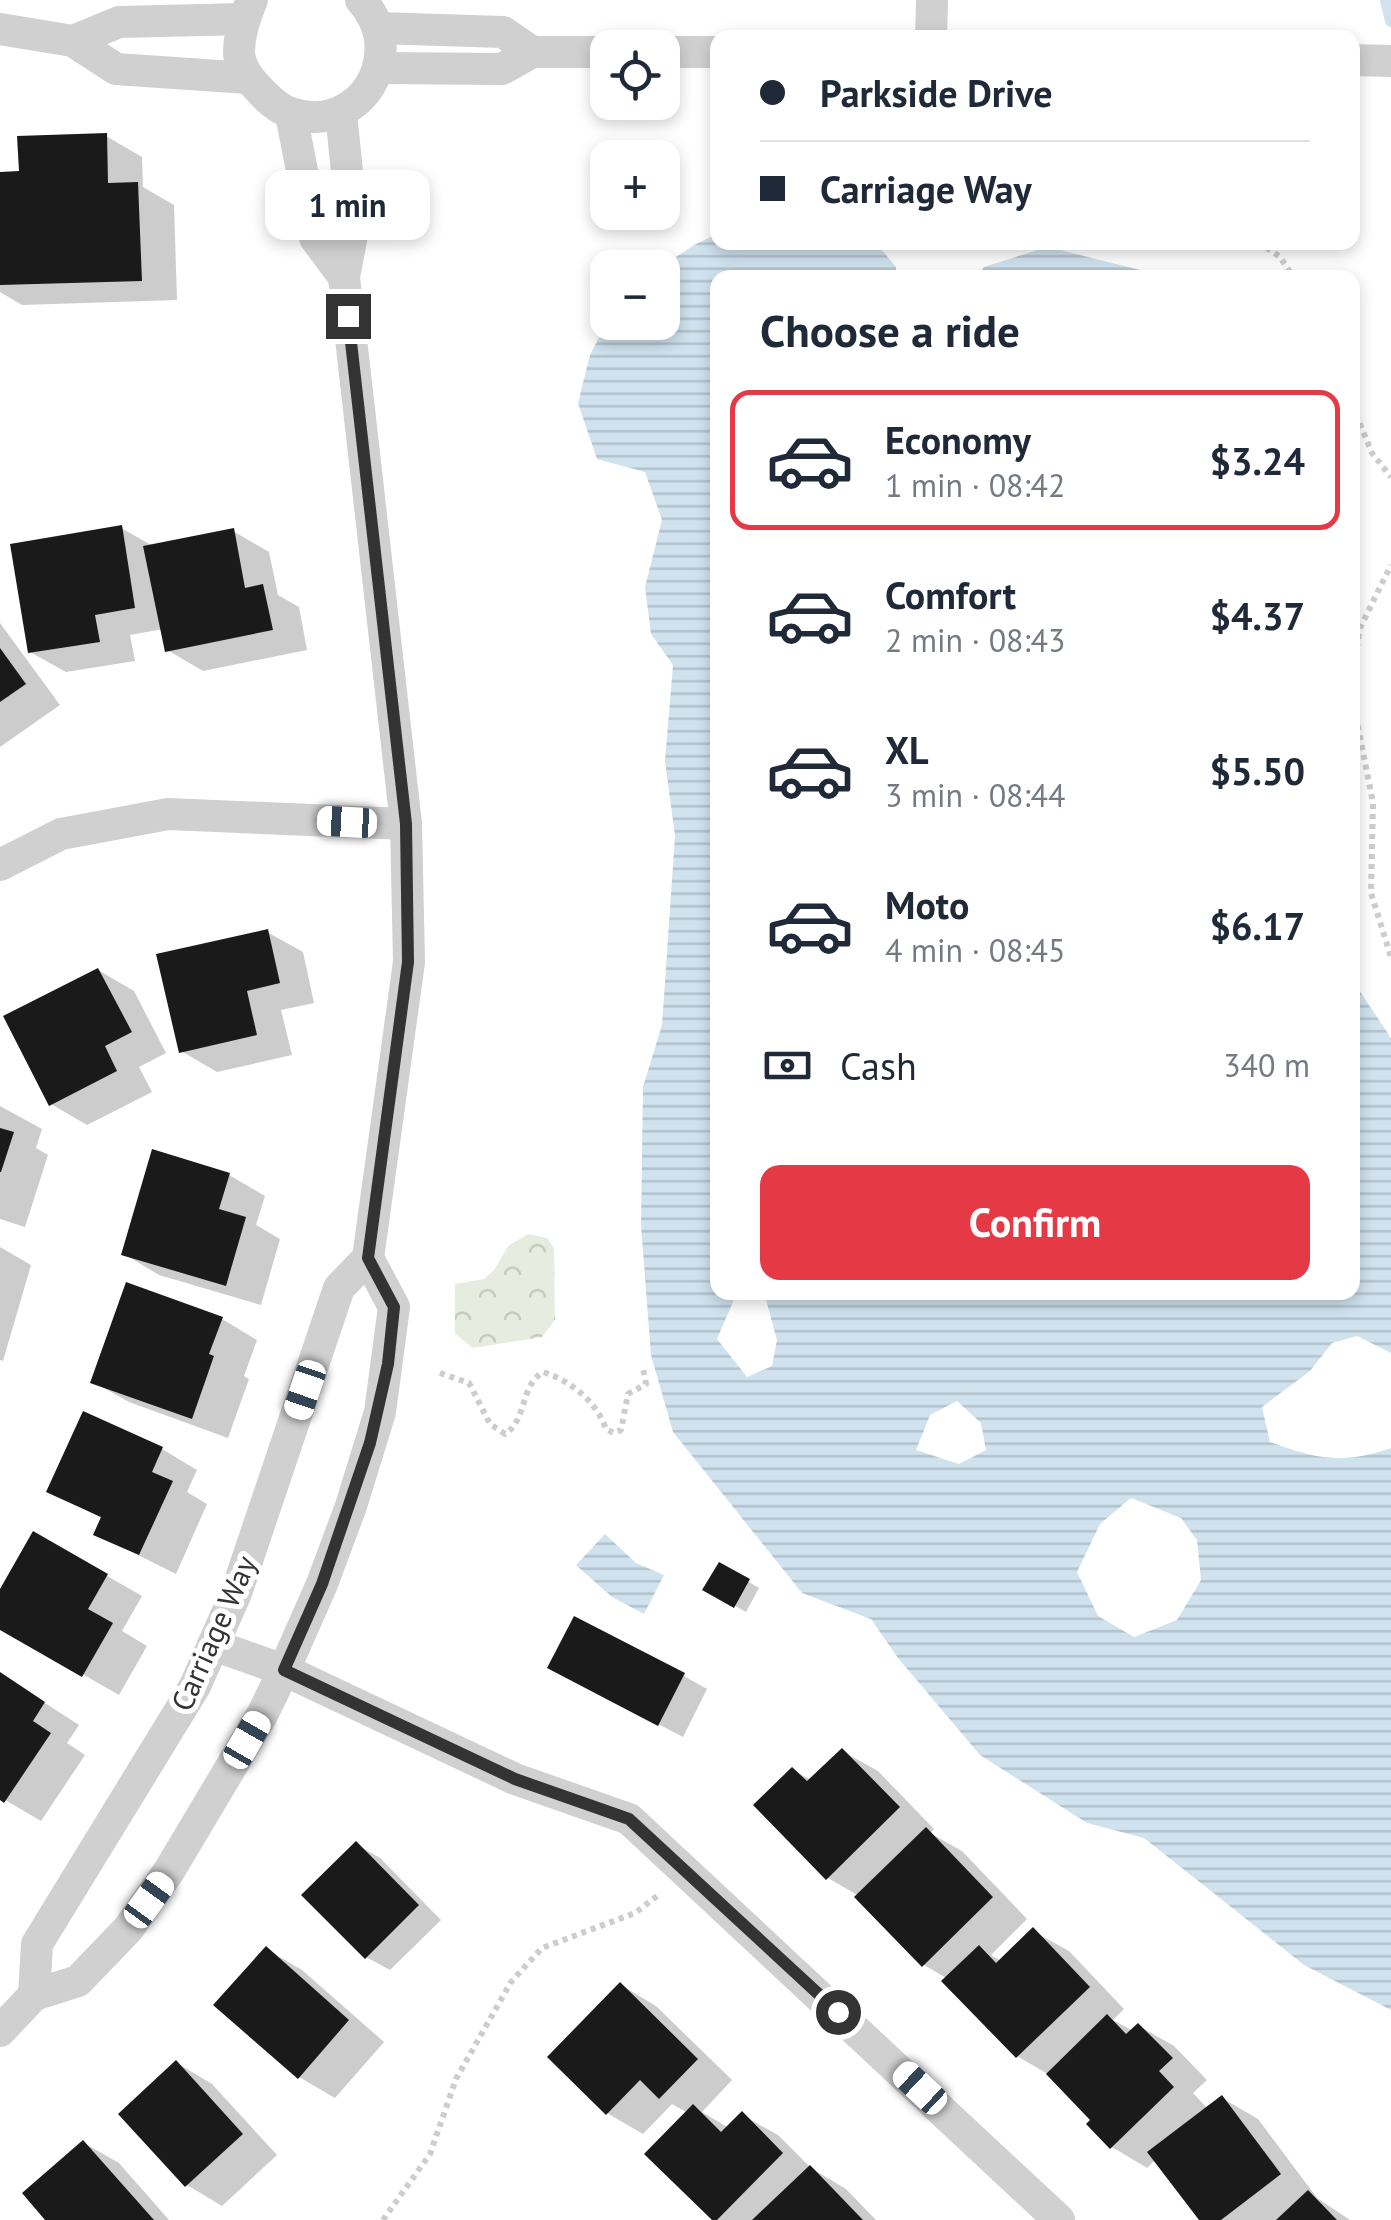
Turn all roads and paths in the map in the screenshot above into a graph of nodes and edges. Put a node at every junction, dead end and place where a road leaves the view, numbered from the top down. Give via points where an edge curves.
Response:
1 (360, 0) edge
2 (932, 0) edge
3 (248, 10) edge
4 (378, 28) junction
5 (0, 29) edge
6 (931, 30) edge
7 (73, 41) junction
8 (532, 52) junction
9 (590, 52) edge
10 (680, 52) edge
11 (710, 52) edge
12 (1360, 60) edge
13 (1391, 61) edge
14 (378, 68) junction
15 (248, 78) junction
16 (341, 113) junction
17 (292, 114) junction
18 (1270, 250) edge
19 (1289, 270) edge
20 (344, 277) junction
21 (1360, 424) edge
22 (1391, 477) edge
23 (1391, 565) edge
24 (1360, 628) edge
25 (1360, 737) edge
26 (406, 824) junction
27 (0, 865) edge
28 (1391, 957) edge
29 (368, 1258) junction
30 (643, 1368) dead end
31 (440, 1373) dead end
32 (212, 1645) junction
33 (284, 1670) junction
34 (685, 1870) junction
35 (34, 1995) junction
36 (0, 2030) edge
37 (384, 2220) edge
38 (1059, 2220) edge

1 - 4 street
2 - 6 street
3 - 7 street via 119,22
3 - 15 street via 238,55
4 - 8 street via 503,32
4 - 14 street
5 - 7 street
7 - 15 street via 116,70
8 - 9 street
8 - 14 street via 502,68
10 - 11 street
12 - 13 street
14 - 16 street via 362,97
15 - 17 street
16 - 17 street
16 - 20 street via 353,230
17 - 20 street via 315,238
18 - 19 path
20 - 26 street
21 - 22 path
23 - 24 path
25 - 28 path via 1373,803 1371,893
26 - 27 street via 168,814 61,834
26 - 29 street via 408,962
29 - 32 street, Carriage Way via 339,1288 236,1593
29 - 33 street via 394,1307 380,1412 351,1506
30 - 31 path via 646,1384 628,1394 621,1430 614,1432 585,1397 543,1372 533,1378 515,1428 505,1434 490,1424 469,1383
32 - 33 street
32 - 35 street, Carriage Way via 196,1686 37,1944
33 - 34 street via 515,1779 629,1819
33 - 35 street via 170,1871 128,1929 78,1981
34 - 37 path via 635,1914 542,1948 511,1982 456,2079 430,2154
34 - 38 street
35 - 36 street

